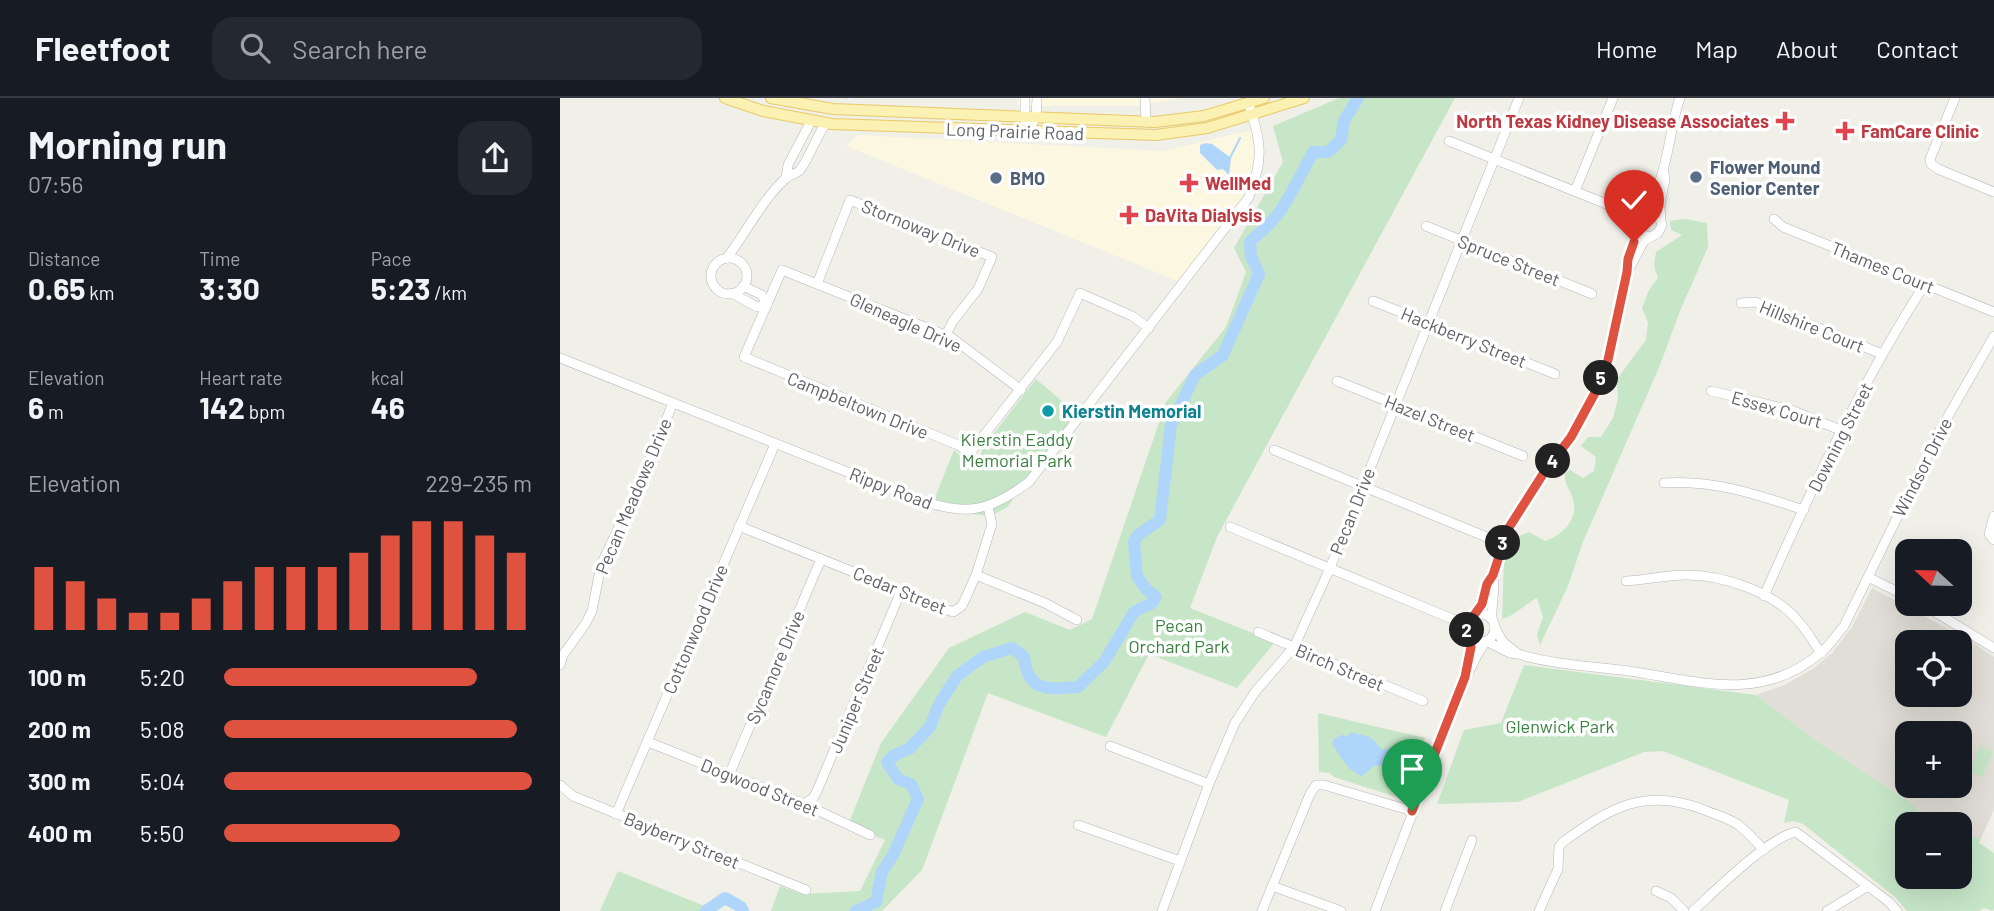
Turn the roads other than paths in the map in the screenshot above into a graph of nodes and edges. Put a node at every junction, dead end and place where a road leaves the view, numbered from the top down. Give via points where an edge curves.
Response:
1 (725, 98) edge
2 (771, 98) edge
3 (1025, 98) edge
4 (1037, 98) edge
5 (1145, 98) edge
6 (1264, 98) edge
7 (1304, 98) edge
8 (1519, 98) edge
9 (1613, 98) edge
10 (1680, 98) edge
11 (1955, 98) edge
12 (820, 103) edge
13 (835, 103) edge
14 (1249, 103) junction
15 (1253, 115) junction
16 (1031, 118) junction
17 (811, 121) junction
18 (1146, 122) junction
19 (826, 123) junction
20 (1027, 131) junction
21 (1449, 141) dead end
22 (1494, 159) junction
23 (1664, 170) junction
24 (786, 178) junction
25 (1575, 191) junction
26 (1994, 192) edge
27 (1642, 208) junction
28 (1619, 209) junction
29 (1661, 216) junction
30 (1774, 219) dead end
31 (1426, 226) dead end
32 (1633, 227) junction
33 (1650, 237) junction
34 (743, 238) junction
35 (1462, 240) junction
36 (727, 258) junction
37 (739, 262) junction
38 (1627, 272) junction
39 (817, 284) junction
40 (1925, 284) junction
41 (743, 286) junction
42 (732, 293) junction
43 (1592, 294) dead end
44 (1373, 301) dead end
45 (1741, 303) dead end
46 (767, 305) junction
47 (1994, 312) edge
48 (1427, 323) junction
49 (1149, 328) junction
50 (946, 335) junction
51 (1994, 336) edge
52 (1882, 354) junction
53 (560, 358) edge
54 (1555, 374) dead end
55 (1336, 381) dead end
56 (1021, 390) junction
57 (1711, 391) dead end
58 (673, 403) junction
59 (1395, 404) junction
60 (1843, 430) junction
61 (775, 444) junction
62 (1274, 450) dead end
63 (1523, 456) dead end
64 (1664, 483) dead end
65 (1363, 486) junction
66 (988, 508) junction
67 (1804, 510) junction
68 (1994, 516) edge
69 (739, 526) junction
70 (1230, 527) dead end
71 (1991, 537) edge
72 (1489, 538) dead end
73 (821, 559) junction
74 (1329, 568) junction
75 (976, 575) junction
76 (1493, 575) junction
77 (1868, 577) junction
78 (1626, 580) dead end
79 (1895, 590) edge
80 (901, 592) junction
81 (1765, 596) junction
82 (1475, 615) junction
83 (1942, 616) edge
84 (1455, 620) dead end
85 (1077, 621) dead end
86 (1494, 624) junction
87 (1258, 632) dead end
88 (1469, 637) junction
89 (1487, 642) junction
90 (1294, 647) junction
91 (1994, 648) edge
92 (1821, 653) junction
93 (1518, 654) junction
94 (561, 658) edge
95 (1465, 677) junction
96 (1423, 701) dead end
97 (648, 742) junction
98 (1110, 746) dead end
99 (729, 775) junction
100 (1209, 783) junction
101 (560, 785) edge
102 (804, 804) junction
103 (1412, 811) junction
104 (617, 814) junction
105 (1078, 825) dead end
106 (870, 835) dead end
107 (1472, 840) dead end
108 (1764, 850) junction
109 (1180, 861) junction
110 (1272, 886) junction
111 (1868, 886) junction
112 (806, 890) dead end
113 (1656, 891) dead end
114 (1162, 911) edge
115 (1262, 911) edge
116 (1341, 911) edge
117 (1375, 911) edge
118 (1445, 911) edge
119 (1539, 911) edge
120 (1684, 911) edge
121 (1693, 911) edge
122 (1827, 911) edge
123 (1897, 911) edge

1 - 17 main road, Long Prairie Road
2 - 12 main road, Long Prairie Road
3 - 16 street
4 - 16 street
5 - 18 street
6 - 14 main road, Long Prairie Road
7 - 15 main road, Long Prairie Road
8 - 22 street, Pecan Drive
9 - 25 street
10 - 23 street
11 - 26 street via 1931,164
12 - 13 main road, Long Prairie Road
12 - 17 main road
13 - 16 main road, Long Prairie Road
13 - 19 main road
14 - 15 street, Rippy Road
14 - 18 main road, Long Prairie Road via 1204,116
15 - 20 main road, Long Prairie Road via 1156,135
15 - 49 street, Rippy Road via 1260,159 1250,197
16 - 18 main road, Long Prairie Road
16 - 20 street
17 - 19 main road, Long Prairie Road
17 - 24 street
19 - 20 main road, Long Prairie Road
19 - 24 street via 799,170
21 - 22 street
22 - 25 street
22 - 35 street, Pecan Drive
23 - 27 street via 1652,200
23 - 29 street
24 - 34 street
25 - 28 street
27 - 28 street
27 - 29 street via 1655,209
27 - 32 street via 1633,218
28 - 32 street
29 - 33 street via 1661,229
30 - 40 street, Thames Court via 1783,227
31 - 35 street, Spruce Street
32 - 33 street via 1641,236
32 - 38 street via 1635,240
33 - 38 street
34 - 36 street
34 - 37 street
35 - 43 street, Spruce Street
35 - 48 street, Pecan Drive
36 - 37 street
36 - 42 street via 713,267 711,279 720,292
37 - 41 street via 746,273
38 - 76 street via 1608,360 1596,391 1571,437 1508,529
39 - 46 street, Gleneagle Drive via 782,270
39 - 50 street, Gleneagle Drive
39 - 50 street, Stornoway Drive via 850,200 992,257 978,289
40 - 47 street, Thames Court
40 - 52 street, Downing Street
41 - 42 street
41 - 46 street via 762,295
42 - 46 street via 757,307
44 - 48 street, Hackberry Street
45 - 52 street, Hillshire Court via 1755,302
46 - 56 street, Campbeltown Drive via 744,357 970,453
48 - 54 street, Hackberry Street
48 - 59 street, Pecan Drive
49 - 56 street via 1080,293 1057,342
49 - 66 street, Rippy Road via 1029,482
50 - 56 street, Gleneagle Drive
51 - 77 street, Windsor Drive via 1939,432
52 - 60 street, Downing Street
53 - 58 street, Rippy Road
55 - 59 street, Hazel Street
57 - 60 street, Essex Court via 1791,410
58 - 61 street, Rippy Road
58 - 94 street, Pecan Meadows Drive via 601,565 592,611
59 - 63 street, Hazel Street
59 - 65 street, Pecan Drive
60 - 67 street, Downing Street
61 - 66 street, Rippy Road via 949,510
61 - 69 street, Cottonwood Drive
62 - 65 street
64 - 67 street via 1735,488
65 - 72 street
65 - 74 street, Pecan Drive
66 - 75 street, Cedar Street via 992,524
67 - 81 street, Downing Street
68 - 71 street
69 - 73 street, Cedar Street
69 - 97 street, Cottonwood Drive
70 - 74 street
73 - 80 street, Cedar Street
73 - 99 street, Sycamore Drive
74 - 84 street
74 - 90 street, Pecan Drive
75 - 80 street, Cedar Street via 962,606 953,612
75 - 85 street
76 - 82 street
76 - 86 street
77 - 79 street
77 - 92 street, Windsor Drive via 1844,626
78 - 81 street via 1687,575 1716,578
80 - 102 street, Juniper Street via 817,791
81 - 92 street via 1798,620
82 - 86 street via 1486,615
82 - 88 street via 1467,625
83 - 91 street
86 - 89 street via 1494,635
86 - 93 street via 1503,642
87 - 90 street, Birch Street
88 - 89 street
88 - 95 street
89 - 93 street, Windsor Drive
89 - 95 street
90 - 96 street, Birch Street
90 - 100 street, Pecan Drive via 1238,717
92 - 93 street, Windsor Drive via 1790,673 1738,686 1540,661
95 - 103 street
97 - 99 street, Dogwood Street
97 - 104 street, Cottonwood Drive
98 - 100 street
99 - 102 street, Dogwood Street
100 - 109 street, Pecan Drive
101 - 104 street, Bayberry Street via 573,796
102 - 106 street, Dogwood Street
103 - 110 street via 1316,785
103 - 117 street
104 - 112 street, Bayberry Street
105 - 109 street
107 - 118 street
108 - 111 street via 1796,832
108 - 119 street via 1725,818 1678,800 1651,798 1597,819 1563,842 1558,869
108 - 121 street
109 - 114 street, Pecan Drive
110 - 115 street
110 - 116 street
111 - 122 street
111 - 123 street
113 - 120 street

